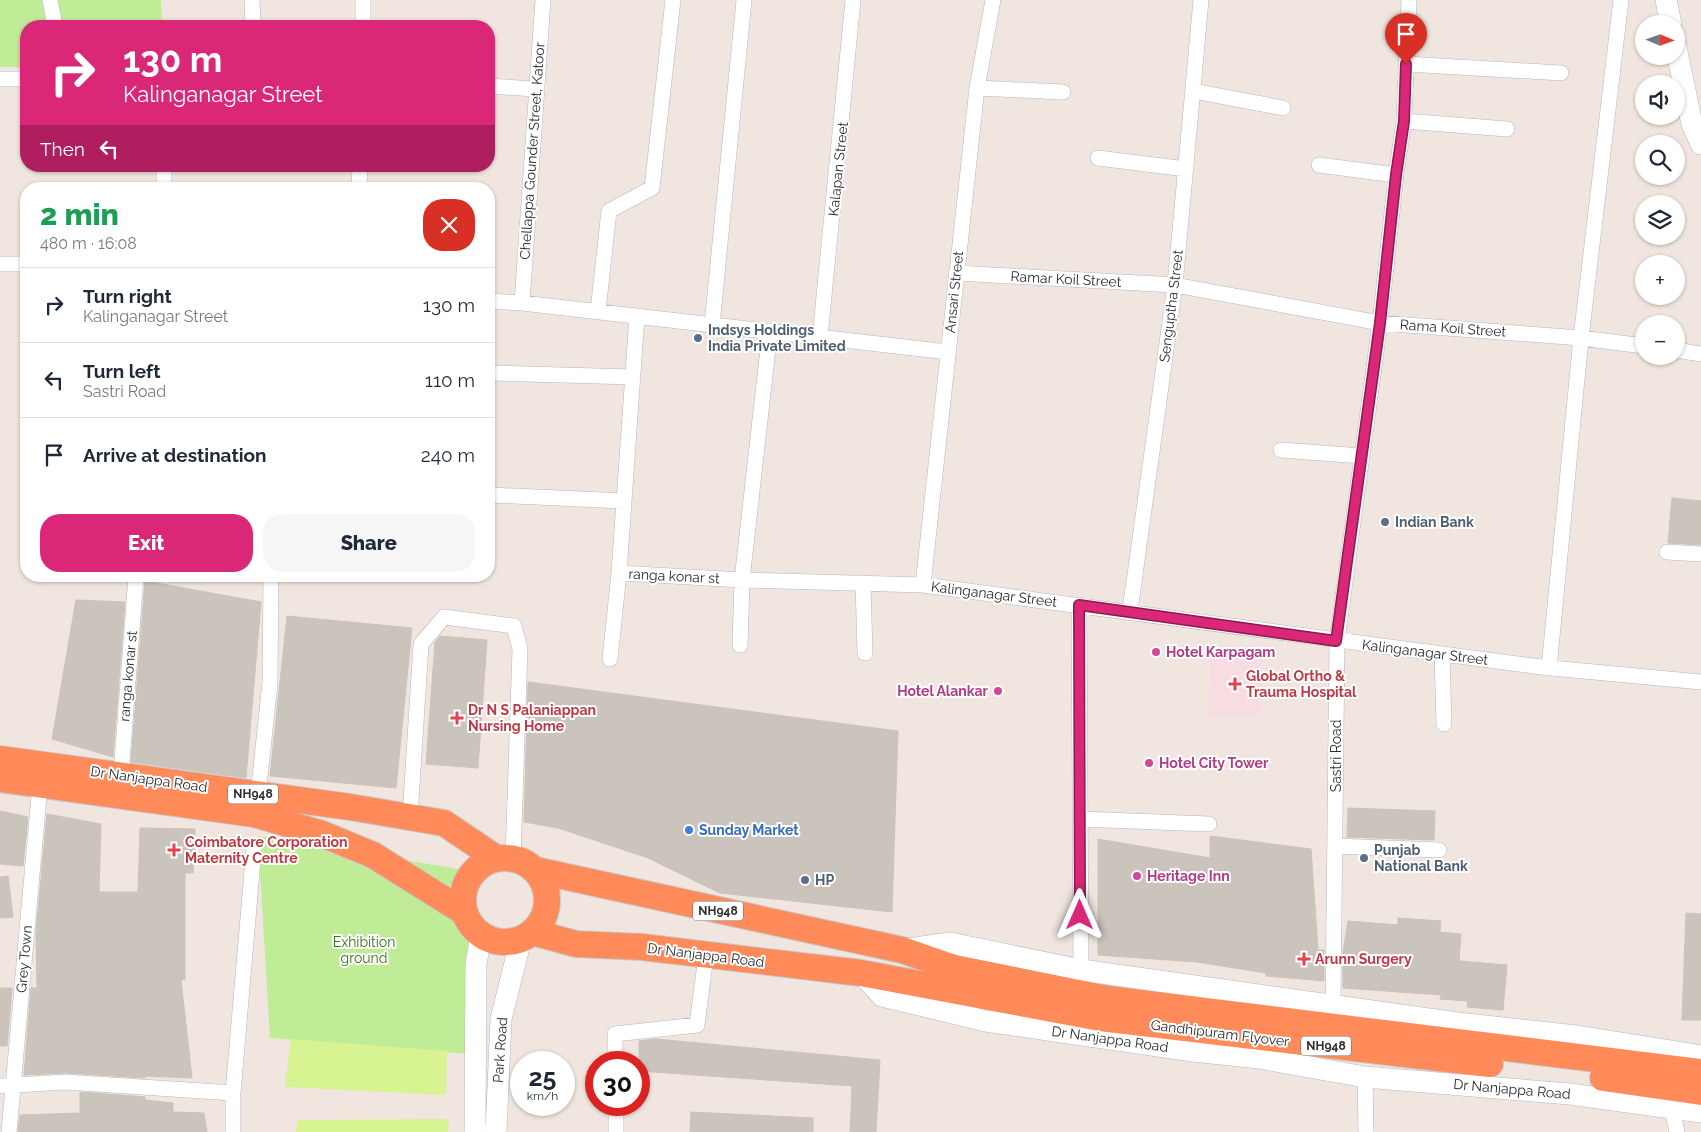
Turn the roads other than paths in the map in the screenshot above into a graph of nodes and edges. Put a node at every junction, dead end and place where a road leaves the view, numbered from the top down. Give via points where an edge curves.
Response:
1 (50, 0) edge
2 (252, 0) edge
3 (363, 0) edge
4 (543, 0) edge
5 (673, 0) edge
6 (744, 0) edge
7 (853, 0) edge
8 (993, 0) edge
9 (1201, 0) edge
10 (1409, 0) edge
11 (1621, 0) edge
12 (1666, 0) edge
13 (1669, 15) edge
14 (53, 20) edge
15 (253, 20) edge
16 (363, 20) edge
17 (1406, 64) junction
18 (1680, 65) edge
19 (1560, 72) dead end
20 (0, 79) edge
21 (20, 79) edge
22 (495, 86) edge
23 (976, 88) junction
24 (535, 89) junction
25 (1063, 92) dead end
26 (1193, 92) junction
27 (1283, 108) dead end
28 (1404, 121) junction
29 (1507, 129) dead end
30 (1701, 144) edge
31 (1098, 158) dead end
32 (1319, 165) dead end
33 (1186, 170) junction
34 (1396, 175) junction
35 (0, 264) edge
36 (20, 264) edge
37 (956, 273) junction
38 (1175, 285) junction
39 (495, 302) edge
40 (522, 302) junction
41 (598, 312) junction
42 (637, 316) junction
43 (1380, 323) junction
44 (712, 325) junction
45 (770, 331) junction
46 (820, 337) junction
47 (1581, 338) junction
48 (1635, 345) edge
49 (1685, 351) edge
50 (948, 352) junction
51 (1701, 354) edge
52 (495, 373) edge
53 (633, 377) junction
54 (1281, 450) dead end
55 (1362, 456) junction
56 (495, 495) edge
57 (624, 501) junction
58 (1667, 552) dead end
59 (1701, 554) edge
60 (619, 573) junction
61 (742, 580) junction
62 (136, 582) edge
63 (271, 582) edge
64 (863, 583) junction
65 (923, 585) junction
66 (1079, 605) junction
67 (1130, 611) junction
68 (1336, 641) junction
69 (740, 645) dead end
70 (865, 652) dead end
71 (1442, 655) junction
72 (610, 659) dead end
73 (1548, 668) junction
74 (1701, 682) edge
75 (1444, 724) dead end
76 (0, 758) edge
77 (121, 775) junction
78 (0, 779) edge
79 (40, 785) junction
80 (258, 795) junction
81 (205, 797) junction
82 (410, 817) junction
83 (1080, 819) junction
84 (1209, 824) dead end
85 (1335, 846) junction
86 (254, 848) dead end
87 (1439, 850) dead end
88 (515, 862) junction
89 (464, 912) junction
90 (481, 935) junction
91 (526, 936) junction
92 (902, 950) junction
93 (706, 956) junction
94 (1081, 970) junction
95 (861, 973) junction
96 (953, 979) junction
97 (1333, 1006) junction
98 (616, 1051) edge
99 (1701, 1056) edge
100 (1701, 1072) edge
101 (1365, 1076) junction
102 (6, 1086) edge
103 (1701, 1092) edge
104 (233, 1093) junction
105 (1672, 1108) junction
106 (1701, 1112) edge
107 (616, 1116) edge
108 (9, 1132) edge
109 (233, 1132) edge
110 (475, 1132) edge
111 (496, 1132) edge
112 (616, 1132) edge
113 (1366, 1132) edge
114 (1677, 1132) edge

1 - 14 street
2 - 15 street
3 - 16 street
4 - 24 street, Chellappa Gounder Street, Katoor
5 - 41 street via 652,188 609,211
6 - 44 street
7 - 46 street, Kalapan Street
8 - 23 street, Ansari Street
9 - 26 street, Senguptha Street
10 - 17 street, Sastri Road
11 - 47 street
12 - 13 street
17 - 19 street
17 - 28 street, Sastri Road
18 - 30 street via 1692,124
20 - 21 street
22 - 24 street
23 - 25 street
23 - 37 street, Ansari Street
24 - 40 street, Chellappa Gounder Street, Katoor
26 - 27 street
26 - 33 street, Senguptha Street
28 - 29 street
28 - 34 street, Sastri Road
31 - 33 street
32 - 34 street
33 - 38 street, Senguptha Street
34 - 43 street, Sastri Road
35 - 36 street
37 - 38 street, Ramar Koil Street
37 - 50 street, Ansari Street
38 - 43 street, Rama Koil Street
38 - 67 street, Senguptha Street
39 - 40 street
40 - 41 street
41 - 42 street
42 - 44 street
42 - 53 street, ranga konar st
43 - 47 street, Rama Koil Street
43 - 55 street, Sastri Road
44 - 45 street
45 - 46 street
45 - 61 street
46 - 50 street
47 - 48 street, Rama Koil Street
47 - 73 street
49 - 51 street
50 - 65 street, Ansari Street
52 - 53 street
53 - 57 street, ranga konar st
54 - 55 street
55 - 68 street, Sastri Road
56 - 57 street
57 - 60 street, ranga konar st
58 - 59 street
60 - 61 street, ranga konar st
60 - 72 street
61 - 64 street, Kalinganagar Street
61 - 69 street
62 - 77 street, ranga konar st
63 - 80 street via 270,684
64 - 65 street, Kalinganagar Street
64 - 70 street
65 - 66 street, Kalinganagar Street
66 - 67 street, Kalinganagar Street
66 - 83 street
67 - 68 street, Kalinganagar Street
68 - 71 street, Kalinganagar Street
68 - 85 street, Sastri Road
71 - 73 street, Kalinganagar Street
71 - 75 street
73 - 74 street, Kalinganagar Street
76 - 77 highway, Dr Nanjappa Road / NH948
77 - 81 highway, Dr Nanjappa Road / NH948
78 - 79 highway, Dr Nanjappa Road / NH948
79 - 81 highway, Dr Nanjappa Road / NH948
79 - 102 street, Grey Town
80 - 81 highway, Dr Nanjappa Road / NH948
80 - 82 highway, Dr Nanjappa Road / NH948
81 - 89 highway, Dr Nanjappa Road / NH948 via 322,834 373,855
82 - 88 highway, Dr Nanjappa Road / NH948 via 444,823
82 - 88 street via 421,644 444,617 514,626 520,649
83 - 84 street
83 - 94 street
85 - 87 street
85 - 97 street, Sastri Road
86 - 104 street
88 - 89 highway via 478,868 465,885 462,898
88 - 91 highway, NH948 via 543,881 547,894 544,915
88 - 92 highway, Dr Nanjappa Road / NH948 via 663,900
89 - 90 highway, NH948 via 470,925
90 - 91 highway, NH948 via 507,943
90 - 110 street via 476,964
91 - 93 highway, Dr Nanjappa Road / NH948
91 - 111 street, Park Road via 501,1018
92 - 94 street, Dr Nanjappa Road via 950,942
92 - 96 highway, Gandhipuram Flyover / NH948
93 - 95 highway, Dr Nanjappa Road / NH948
93 - 98 street via 696,1025 615,1034
94 - 97 street, Dr Nanjappa Road
95 - 96 highway, Gandhipuram Flyover / NH948
95 - 101 street, Dr Nanjappa Road via 882,996 986,1020
96 - 100 highway, Gandhipuram Flyover / NH948
96 - 103 highway, Gandhipuram Flyover / NH948 via 1100,1018 1522,1067
97 - 99 street, Dr Nanjappa Road via 1577,1036
101 - 105 street, Dr Nanjappa Road via 1570,1094
101 - 113 street
102 - 104 street via 65,1082
102 - 108 street, Grey Town
104 - 109 street
105 - 106 street, Dr Nanjappa Road
105 - 114 street
107 - 112 street

